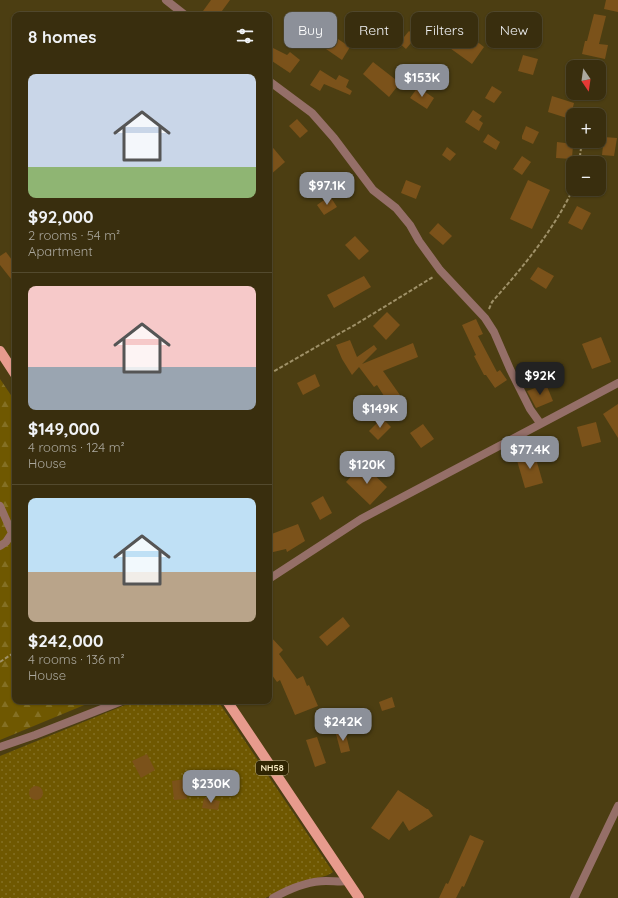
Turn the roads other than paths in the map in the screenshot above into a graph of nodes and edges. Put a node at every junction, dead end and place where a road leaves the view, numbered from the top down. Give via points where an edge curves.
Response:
1 (166, 0) edge
2 (181, 12) edge
3 (272, 83) edge
4 (0, 351) edge
5 (12, 369) edge
6 (618, 383) edge
7 (540, 424) junction
8 (0, 506) edge
9 (0, 546) edge
10 (272, 577) edge
11 (114, 704) edge
12 (229, 704) edge
13 (0, 748) edge
14 (618, 806) edge
15 (348, 881) junction
16 (273, 898) edge
17 (360, 898) edge
18 (574, 898) edge

1 - 2 street
3 - 7 street via 312,113 373,190 396,208 410,225 440,270 485,318
4 - 5 main road
6 - 7 street
7 - 10 street via 361,519
8 - 9 street via 12,533
11 - 13 street
12 - 15 main road, NH58
14 - 18 street
15 - 16 street via 326,880 305,884
15 - 17 main road, NH58

